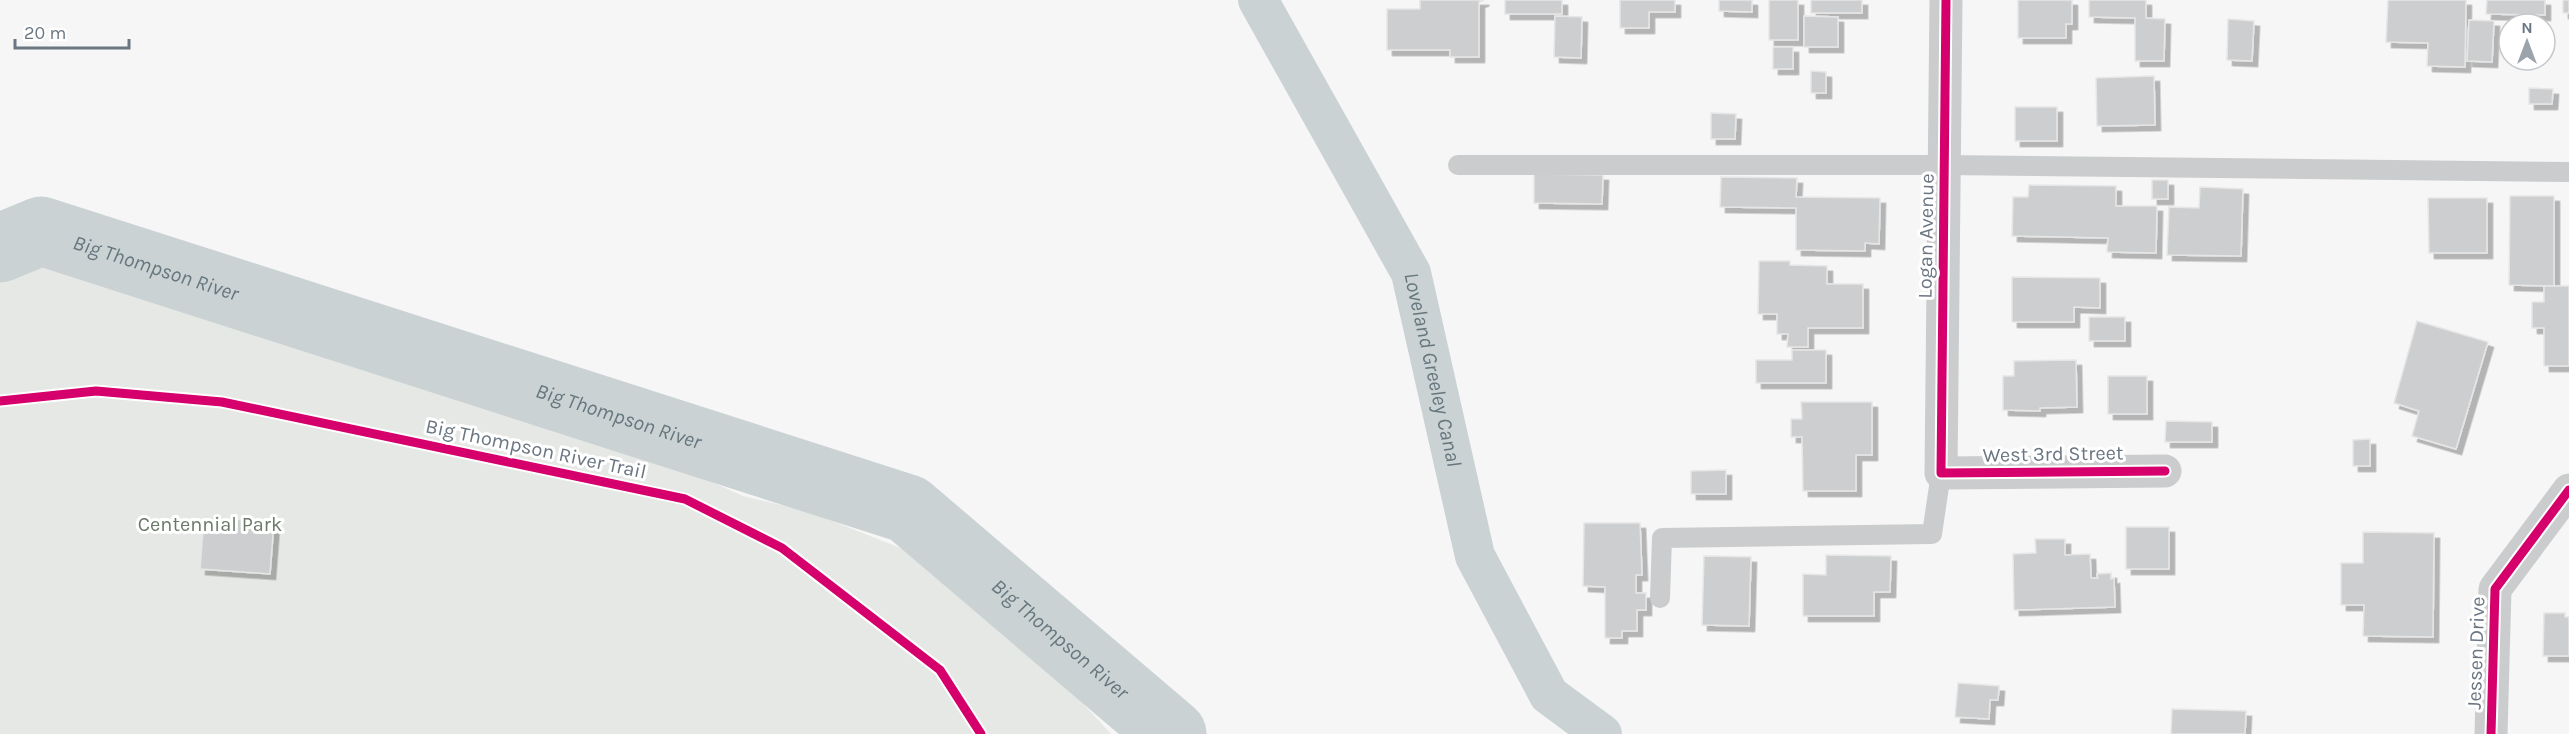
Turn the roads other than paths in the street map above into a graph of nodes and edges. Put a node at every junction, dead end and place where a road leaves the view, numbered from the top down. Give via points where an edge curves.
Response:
1 (1946, 0) edge
2 (1458, 165) dead end
3 (1945, 165) junction
4 (2569, 172) edge
5 (2165, 471) dead end
6 (1941, 473) junction
7 (2569, 490) edge
8 (1660, 598) dead end
9 (2491, 734) edge

1 - 3 street, Logan Avenue
2 - 3 lane
3 - 4 lane
3 - 6 street, Logan Avenue
5 - 6 street, West 3rd Street
6 - 8 lane via 1932,534 1662,538
7 - 9 street, Jessen Drive via 2495,589

